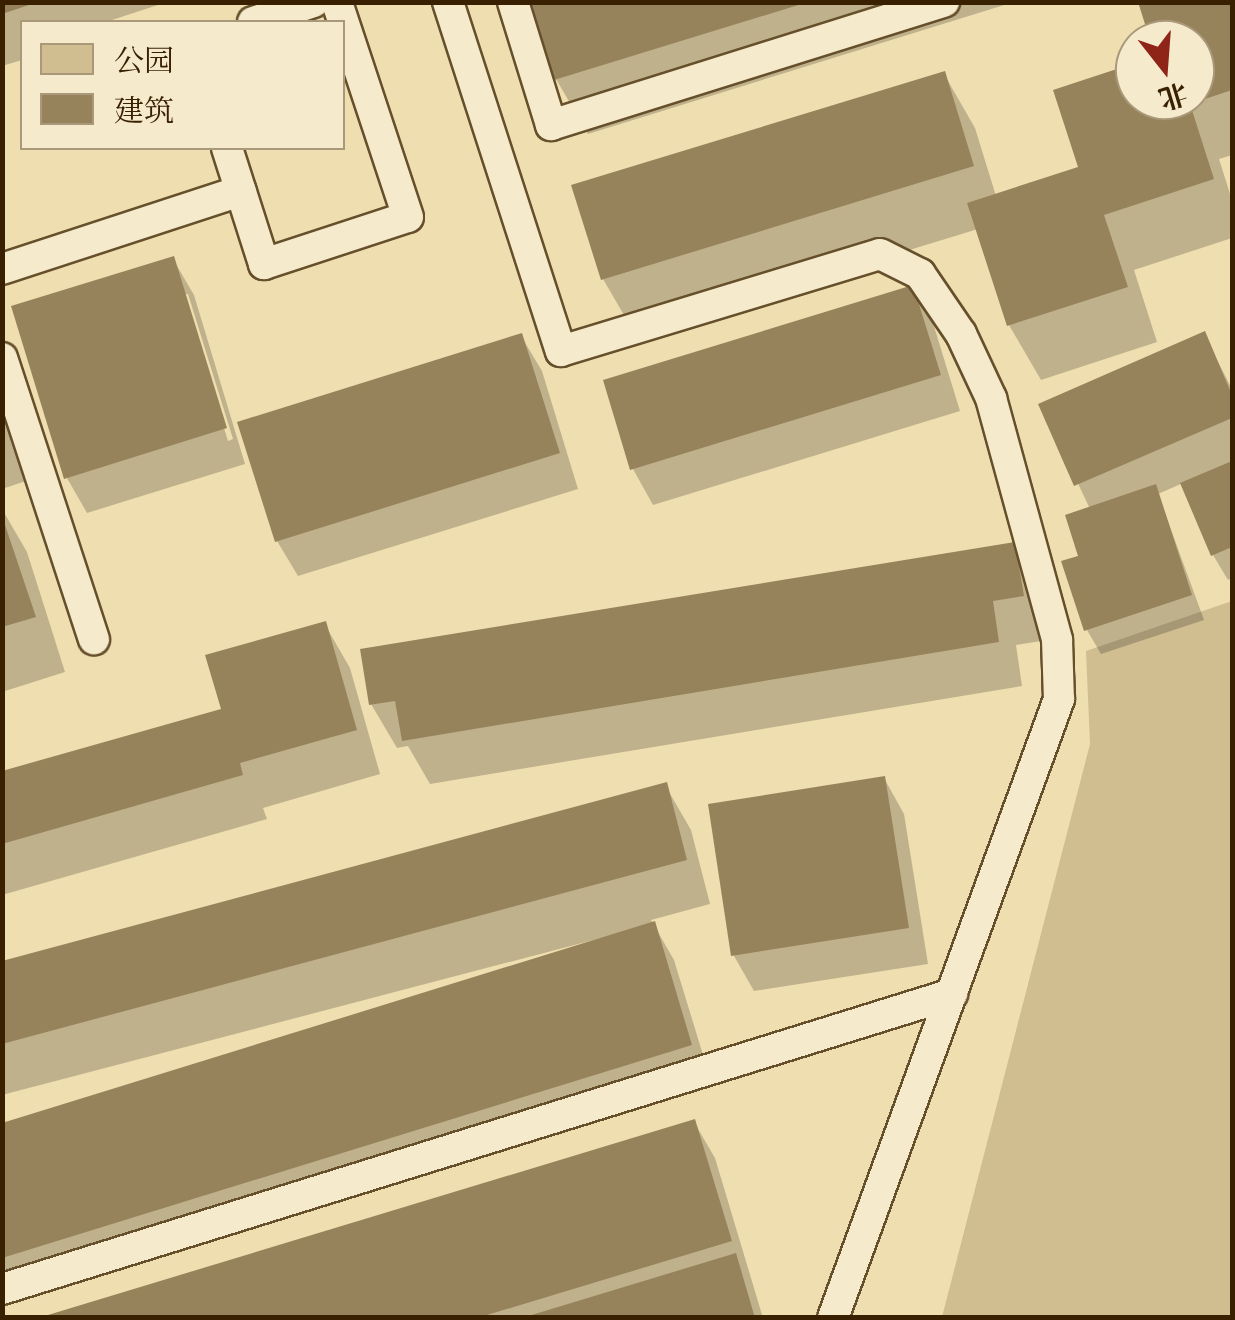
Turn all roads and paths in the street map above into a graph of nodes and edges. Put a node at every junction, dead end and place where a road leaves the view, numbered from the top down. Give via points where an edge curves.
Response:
1 (314, 2) edge
2 (448, 2) edge
3 (513, 2) edge
4 (944, 2) edge
5 (259, 20) edge
6 (345, 26) edge
7 (228, 150) edge
8 (241, 191) junction
9 (2, 270) edge
10 (2, 358) edge
11 (94, 639) dead end
12 (952, 994) junction
13 (2, 1289) edge
14 (833, 1318) edge

1 - 5 lane
2 - 12 lane via 560,351 880,254 920,274 979,368 1057,640 1059,699
3 - 4 lane via 550,124
6 - 8 lane via 408,218 264,264
7 - 8 lane
8 - 9 lane
10 - 11 lane
12 - 13 lane
12 - 14 lane

